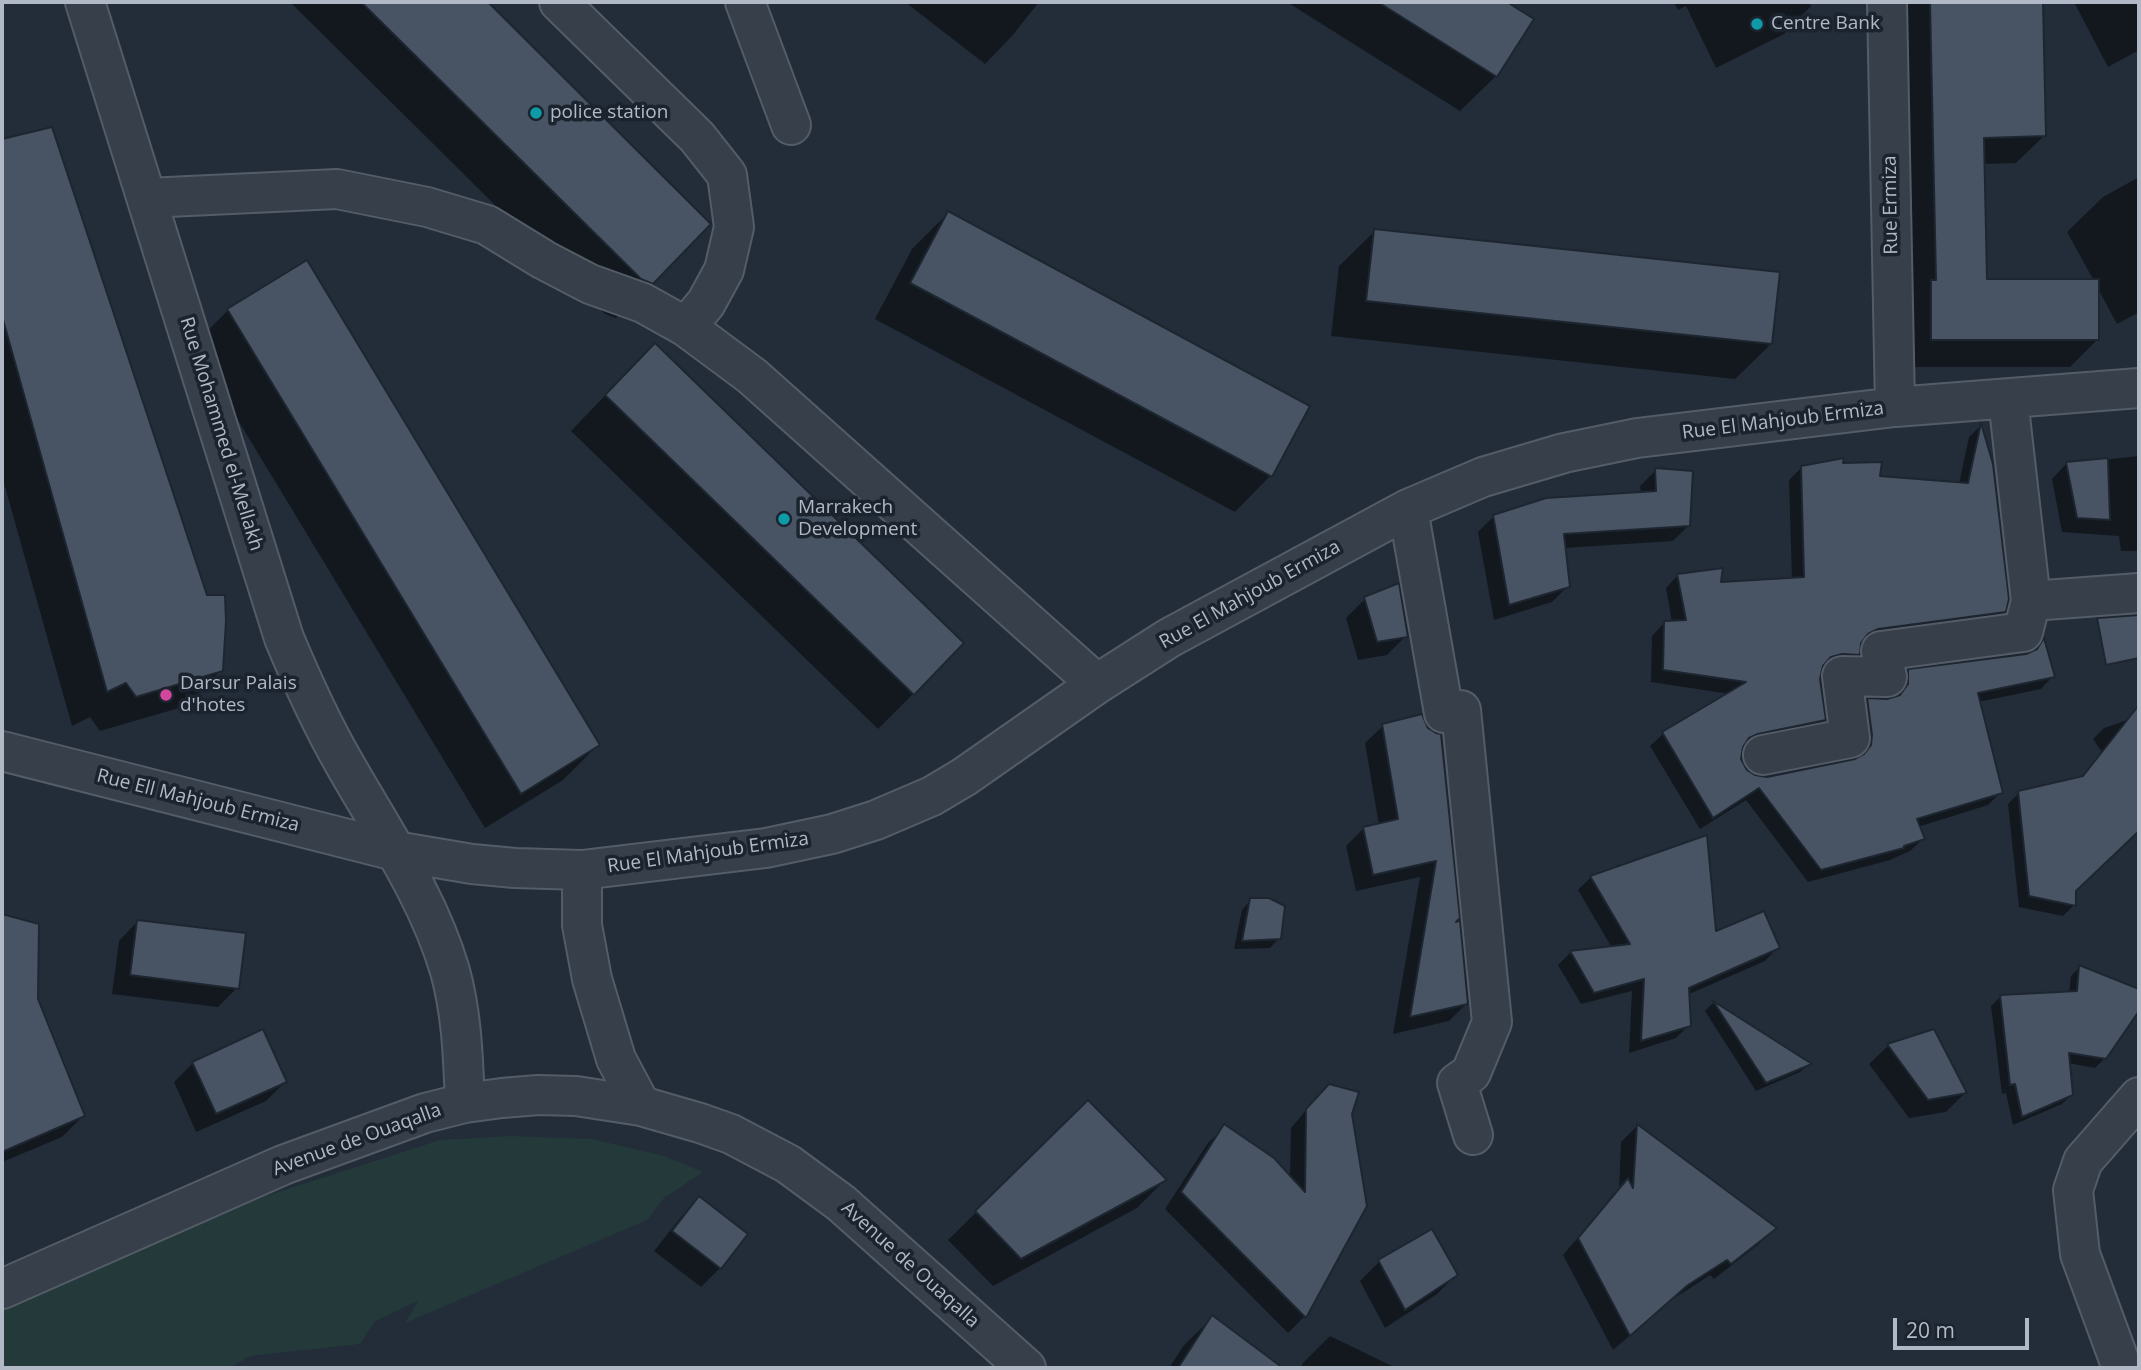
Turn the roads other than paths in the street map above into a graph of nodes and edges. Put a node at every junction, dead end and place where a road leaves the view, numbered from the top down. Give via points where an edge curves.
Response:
1 (85, 2) edge
2 (559, 2) edge
3 (745, 2) edge
4 (1887, 2) edge
5 (791, 125) dead end
6 (147, 198) junction
7 (686, 327) junction
8 (2139, 388) edge
9 (2008, 399) junction
10 (1895, 407) junction
11 (1408, 509) junction
12 (2139, 593) edge
13 (2031, 601) junction
14 (1097, 684) junction
15 (2, 751) edge
16 (1762, 755) dead end
17 (395, 851) junction
18 (582, 870) junction
19 (2139, 1097) edge
20 (465, 1103) junction
21 (641, 1105) junction
22 (1473, 1135) dead end
23 (2, 1289) edge
24 (1026, 1368) edge
25 (2122, 1368) edge

1 - 6 street, Rue Mohammed el-Mellakh
2 - 7 street via 696,137 727,176 734,227 724,270
3 - 5 street
4 - 10 street, Rue Ermiza
6 - 7 street via 337,189 427,207 487,225 590,284 643,303
6 - 17 street, Rue Mohammed el-Mellakh via 284,638 342,760
7 - 14 street via 752,376
8 - 9 street, Rue El Mahjoub Ermiza
9 - 10 street, Rue El Mahjoub Ermiza
9 - 13 street
10 - 11 street, Rue El Mahjoub Ermiza via 1637,438 1564,453 1483,477
11 - 14 street, Rue El Mahjoub Ermiza via 1169,638
11 - 22 street via 1444,713 1461,710 1492,1022 1471,1073 1457,1083
12 - 13 street
13 - 16 street via 2023,632 1881,651 1887,677 1842,676 1850,738
14 - 18 street, Rue El Mahjoub Ermiza via 964,777 876,820 766,848
15 - 17 street, Rue Ell Mahjoub Ermiza
17 - 18 street, Rue El Mahjoub Ermiza via 472,864
17 - 20 street, Rue Mohammed el-Mellakh via 427,909 450,971 463,1036
18 - 21 street via 582,925 592,979 616,1059
19 - 25 street via 2083,1161 2073,1191 2080,1254
20 - 21 street, Avenue de Ouaqalla via 538,1095
20 - 23 street, Avenue de Ouaqalla via 283,1165
21 - 24 street, Avenue de Ouaqalla via 731,1134 797,1170 841,1203

